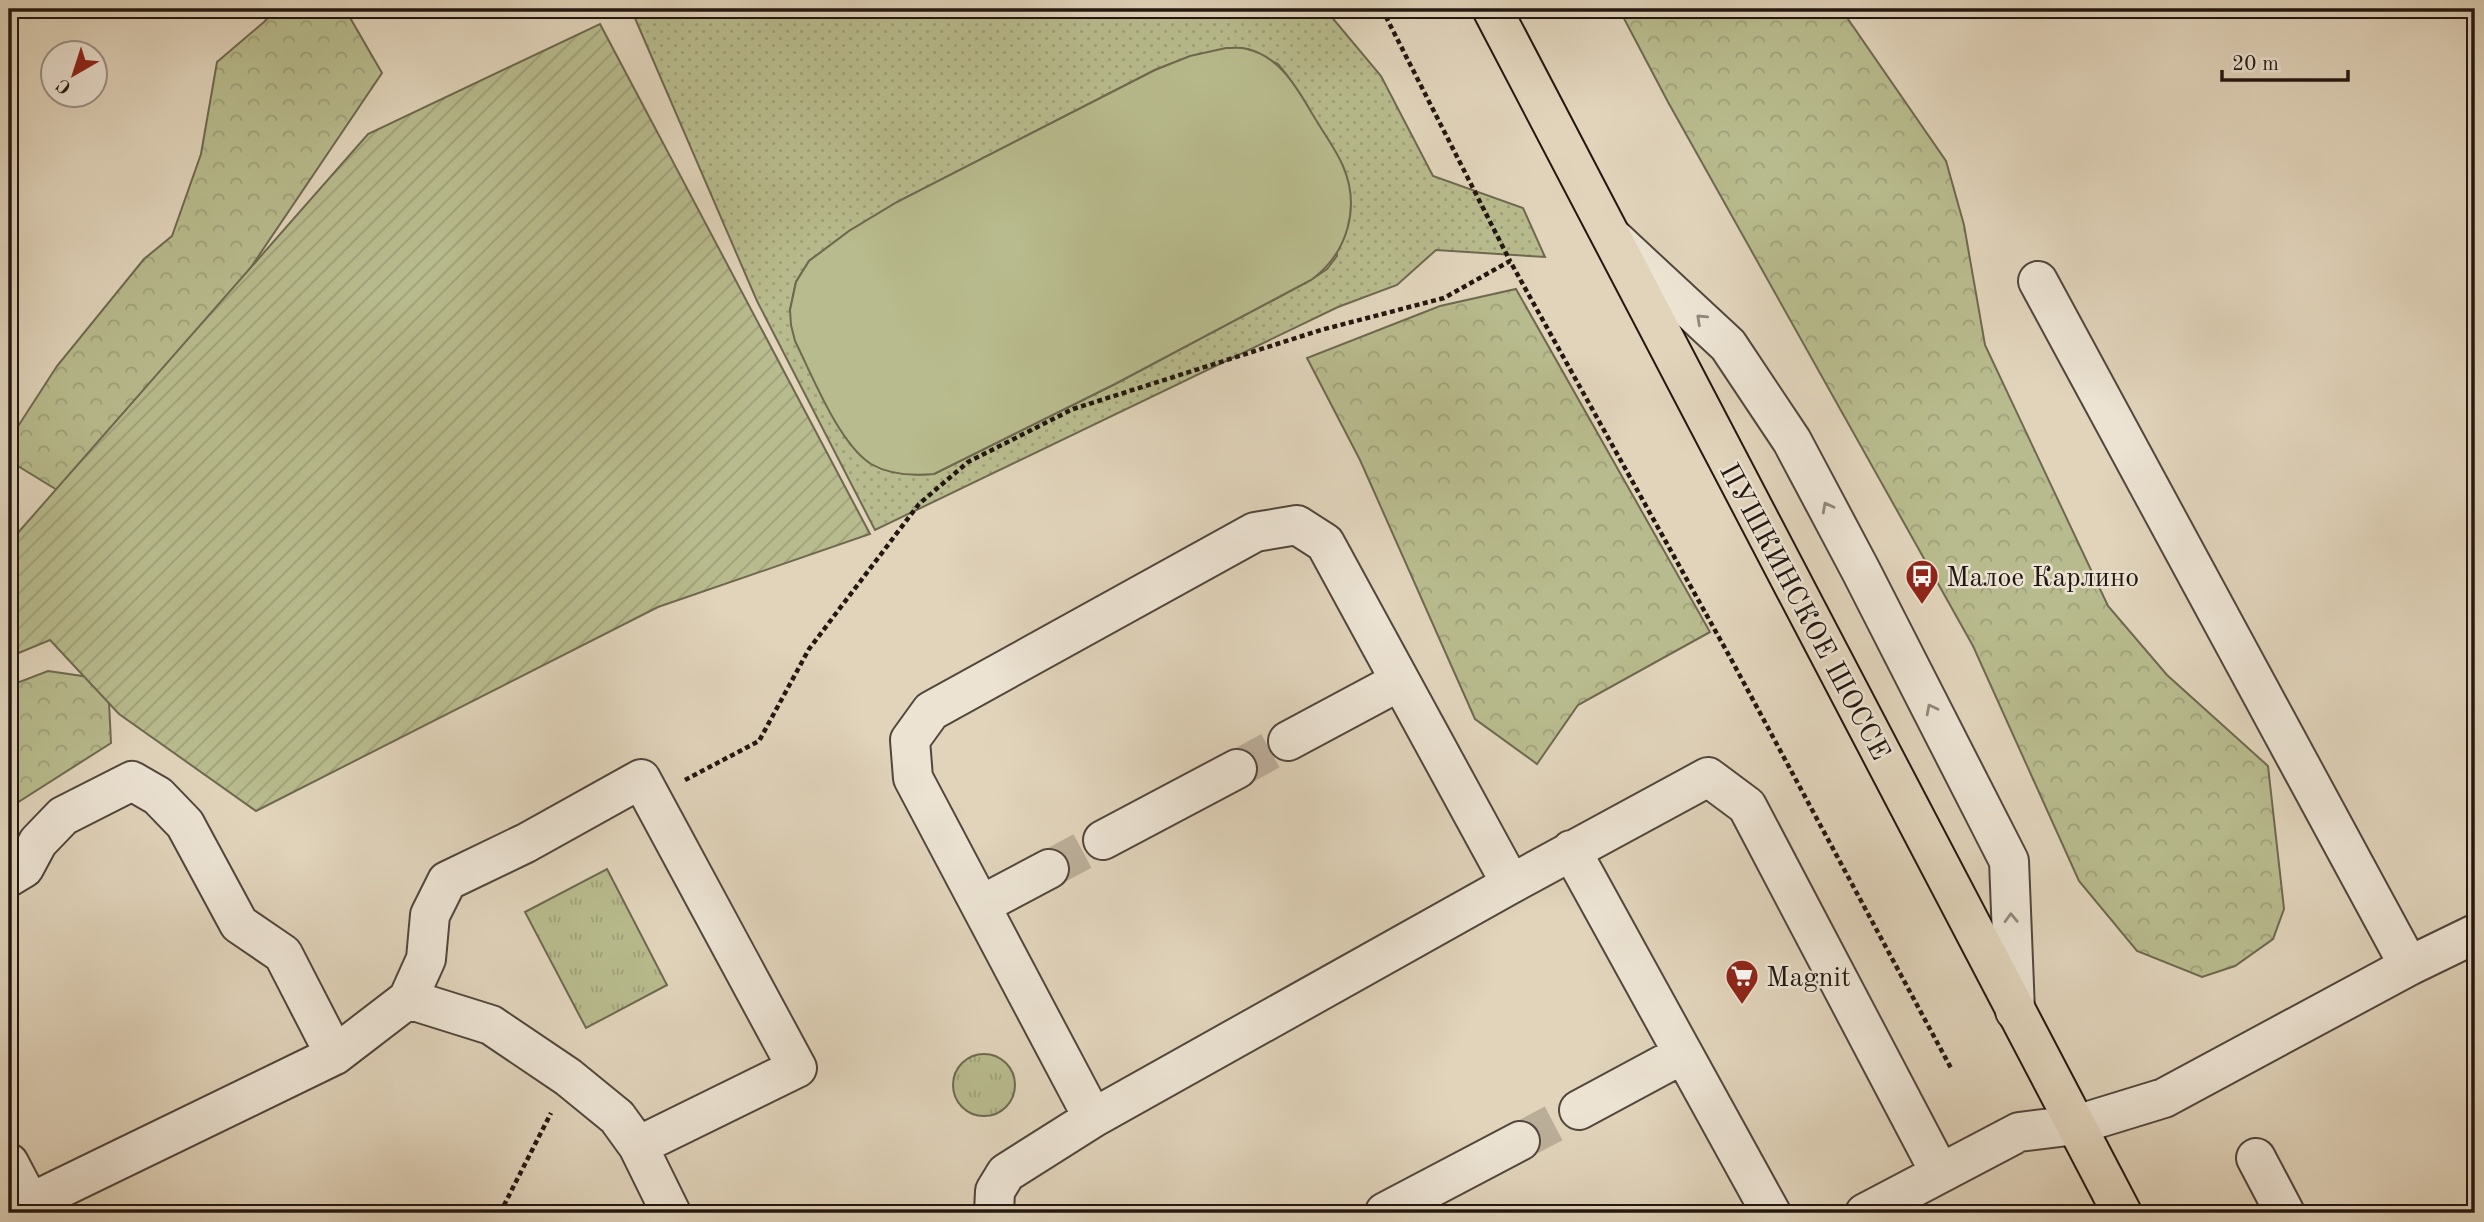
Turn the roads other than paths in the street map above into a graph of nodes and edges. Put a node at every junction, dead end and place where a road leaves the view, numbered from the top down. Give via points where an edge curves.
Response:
1 (1492, 9) edge
2 (1610, 236) junction
3 (2038, 281) dead end
4 (1400, 681) junction
5 (1288, 741) tunnel mouth
6 (1237, 769) tunnel mouth
7 (1103, 840) tunnel mouth
8 (1571, 850) junction
9 (1049, 869) tunnel mouth
10 (9, 877) edge
11 (1511, 884) junction
12 (981, 905) junction
13 (2475, 934) edge
14 (2409, 966) junction
15 (408, 999) junction
16 (2015, 1010) junction
17 (335, 1055) junction
18 (1683, 1055) junction
19 (1579, 1110) tunnel mouth
20 (1093, 1118) junction
21 (2076, 1125) junction
22 (1520, 1141) tunnel mouth
23 (638, 1146) junction
24 (2256, 1158) dead end
25 (9, 1163) edge
26 (1940, 1174) junction
27 (19, 1203) edge
28 (1886, 1208) edge
29 (1385, 1212) edge
30 (671, 1213) edge
31 (994, 1213) edge
32 (1771, 1213) edge
33 (2122, 1213) edge
34 (2285, 1213) edge

1 - 2 main road, ПУШКИНСКОЕ ШОССЕ
2 - 16 main road, ПУШКИНСКОЕ ШОССЕ
16 -> 2 street via 2009,862 1861,571 1792,441 1728,345
3 - 14 street
4 - 5 street
4 - 11 street
4 - 12 street via 1325,543 1297,525 1255,532 931,710 910,740 913,778
6 - 7 street
8 - 11 street
8 - 18 street
8 - 26 street via 1708,777 1747,806
9 - 12 street
10 - 17 street via 24,869 38,842 62,816 132,781 158,796 185,824 239,924 283,954
11 - 20 street
12 - 20 street
13 - 14 street
14 - 21 street via 2164,1098
15 - 17 street
15 - 23 street via 491,1025 617,1117
15 - 23 street via 426,959 430,915 447,881 641,779 797,1068
16 - 21 main road, ПУШКИНСКОЕ ШОССЕ
17 - 27 street
18 - 19 street
18 - 32 street
20 - 31 street via 1006,1173 995,1191
21 - 26 street via 2019,1132
21 - 33 main road, ПУШКИНСКОЕ ШОССЕ
22 - 29 street
23 - 30 street
24 - 34 street
25 - 27 street
26 - 28 street

